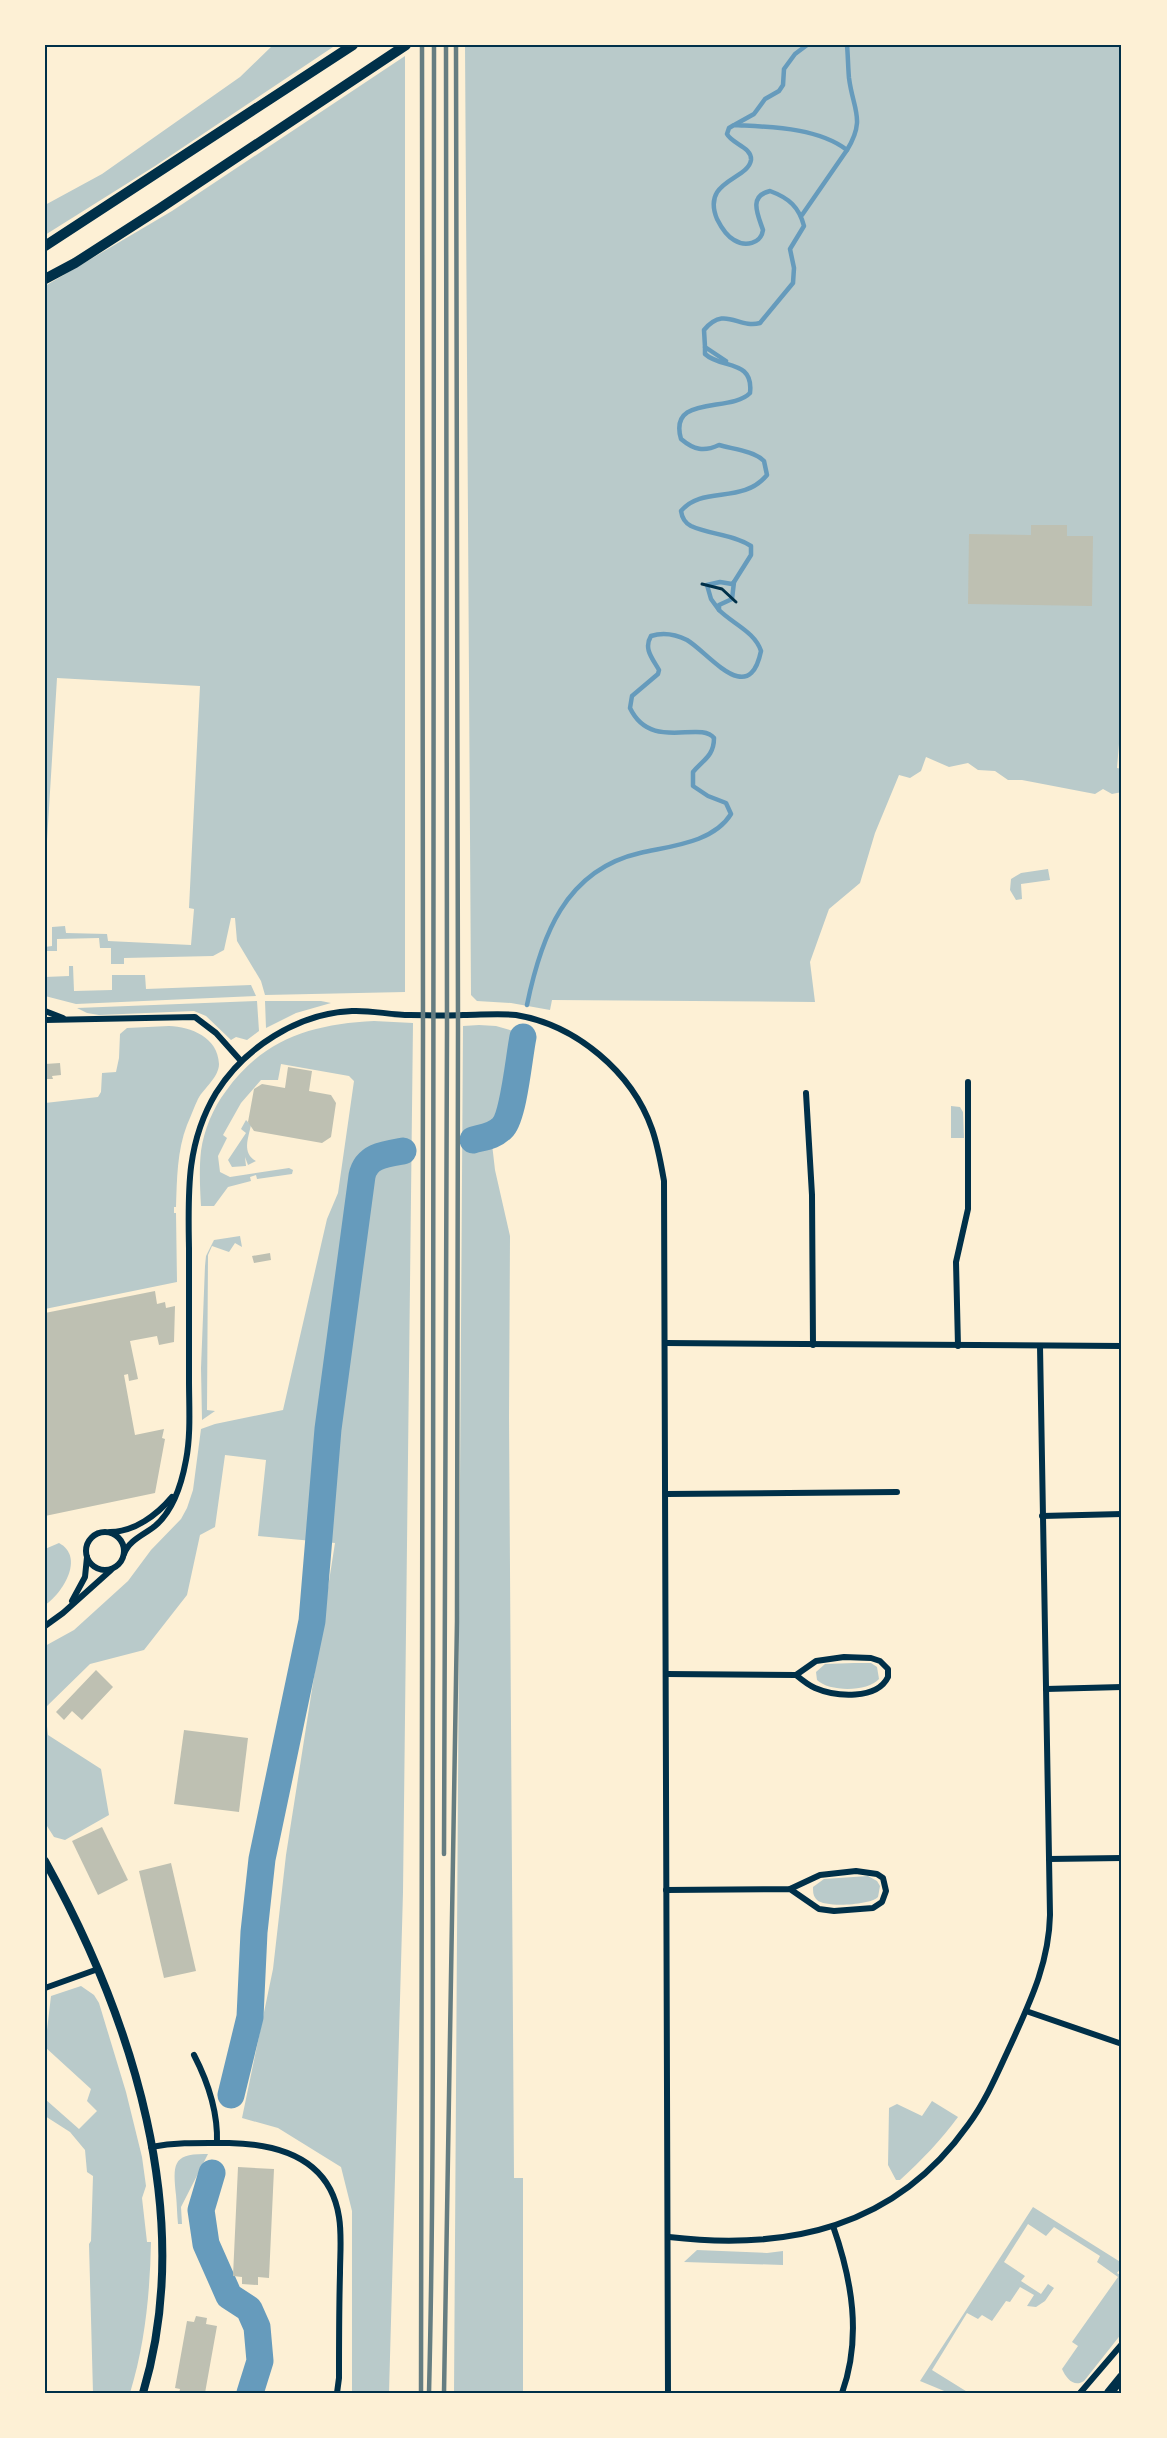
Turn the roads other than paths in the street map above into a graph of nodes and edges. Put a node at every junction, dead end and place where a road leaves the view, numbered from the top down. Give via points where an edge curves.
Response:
1 (353, 45) edge
2 (406, 45) edge
3 (45, 246) edge
4 (45, 279) edge
5 (45, 1011) edge
6 (63, 1018) junction
7 (45, 1020) edge
8 (241, 1061) junction
9 (968, 1083) dead end
10 (806, 1093) dead end
11 (665, 1343) junction
12 (813, 1346) junction
13 (958, 1346) junction
14 (1040, 1346) junction
15 (1122, 1346) edge
16 (177, 1489) junction
17 (897, 1492) dead end
18 (666, 1494) junction
19 (1122, 1514) edge
20 (1042, 1516) junction
21 (108, 1532) junction
22 (124, 1554) junction
23 (87, 1555) junction
24 (114, 1568) junction
25 (63, 1613) junction
26 (45, 1626) edge
27 (666, 1674) junction
28 (796, 1675) junction
29 (1122, 1687) edge
30 (1046, 1689) junction
31 (1122, 1858) edge
32 (1049, 1859) junction
33 (45, 1861) edge
34 (790, 1889) junction
35 (666, 1890) junction
36 (98, 1969) junction
37 (45, 1988) edge
38 (1026, 2011) junction
39 (1122, 2044) edge
40 (194, 2055) dead end
41 (217, 2143) junction
42 (151, 2146) junction
43 (832, 2226) junction
44 (669, 2237) junction
45 (1122, 2344) edge
46 (1122, 2377) edge
47 (143, 2393) edge
48 (337, 2393) edge
49 (668, 2393) edge
50 (842, 2393) edge
51 (1080, 2393) edge
52 (1109, 2393) edge

1 - 3 main road
2 - 4 main road via 159,209
5 - 6 street
6 - 7 street
6 - 8 street via 195,1017
8 - 11 street via 260,1045 298,1024 350,1011 513,1015 556,1028 584,1043 605,1059 640,1103 660,1155 664,1181
8 - 16 street via 213,1098 192,1151 188,1433 186,1462
9 - 13 street via 968,1209 956,1262
10 - 12 street via 812,1195
11 - 12 street
11 - 18 street
12 - 13 street
13 - 14 street
14 - 15 street
14 - 20 street
16 - 21 street via 148,1518 123,1531
16 - 22 street via 162,1519 130,1544
17 - 18 street
18 - 27 street
19 - 20 street
20 - 30 street
21 - 22 street via 120,1539
21 - 23 street via 91,1538
22 - 24 street
23 - 24 street via 97,1568
23 - 25 street via 84,1579
24 - 25 street
25 - 26 street
27 - 28 street
27 - 35 street
28 - 28 street via 816,1661 836,1658 880,1661 888,1670 885,1684 870,1693 816,1689
29 - 30 street
30 - 32 street
31 - 32 street
32 - 38 street via 1048,1945
33 - 36 street
34 - 34 street via 820,1875 856,1871 877,1874 883,1878 886,1891 882,1902 873,1908 834,1911 819,1909
34 - 35 street
35 - 44 street
36 - 37 street
36 - 42 street via 138,2089
38 - 39 street
38 - 43 street via 976,2114 944,2154 896,2198
40 - 41 street via 218,2122
41 - 42 street
41 - 48 street via 279,2149 313,2167 326,2181 339,2218
42 - 47 street via 163,2260 156,2333
43 - 44 street via 797,2236 754,2241
43 - 50 street via 853,2308 852,2353
44 - 49 street
45 - 51 street
46 - 52 main road

